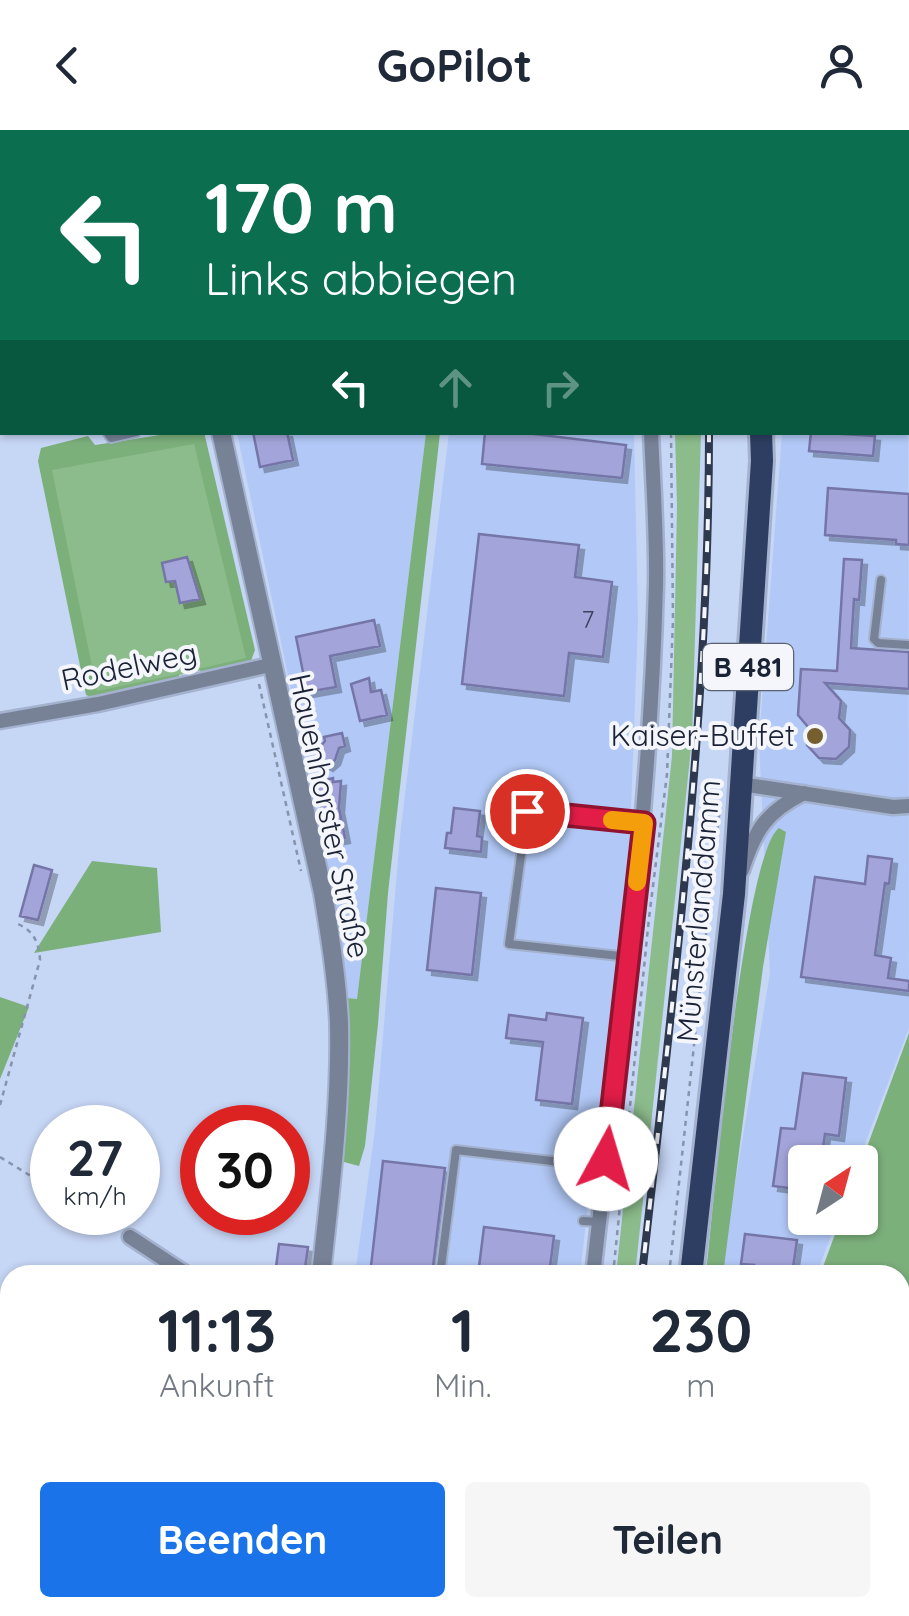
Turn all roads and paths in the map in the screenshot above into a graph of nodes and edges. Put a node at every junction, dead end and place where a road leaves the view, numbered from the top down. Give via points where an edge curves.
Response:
1 (222, 435) edge
2 (651, 435) edge
3 (671, 435) edge
4 (761, 435) edge
5 (881, 580) dead end
6 (909, 645) edge
7 (263, 666) junction
8 (0, 721) edge
9 (733, 780) junction
10 (806, 792) junction
11 (909, 806) edge
12 (644, 823) junction
13 (308, 881) dead end
14 (734, 894) junction
15 (18, 924) dead end
16 (629, 957) junction
17 (0, 1104) edge
18 (0, 1157) edge
19 (606, 1159) junction
20 (30, 1175) edge
21 (582, 1220) dead end
22 (599, 1222) junction
23 (125, 1235) edge
24 (130, 1238) joint
25 (172, 1265) edge
26 (322, 1265) edge
27 (441, 1265) edge
28 (594, 1265) edge
29 (614, 1265) edge
30 (670, 1265) edge
31 (692, 1265) edge

1 - 7 street, Hauenhorster Straße
2 - 12 street via 656,580
3 - 29 path via 667,774
4 - 9 main road, Münsterlanddamm / B 481
5 - 6 lane via 874,639
7 - 8 street, Rodelweg
7 - 13 path via 294,846
7 - 26 street, Hauenhorster Straße via 323,893 339,1022 336,1138
9 - 10 street
9 - 14 main road, Münsterlanddamm / B 481
9 - 30 path
10 - 11 street
10 - 14 street via 764,820
12 - 16 street
12 - 16 lane via 527,811 509,944
14 - 31 main road, Münsterlanddamm / B 481
15 - 17 path via 40,945 40,960
16 - 19 street
18 - 20 path
19 - 22 street
19 - 27 lane via 568,1154 561,1162 456,1150
21 - 22 lane
22 - 28 street
23 - 24 path
24 - 25 street

